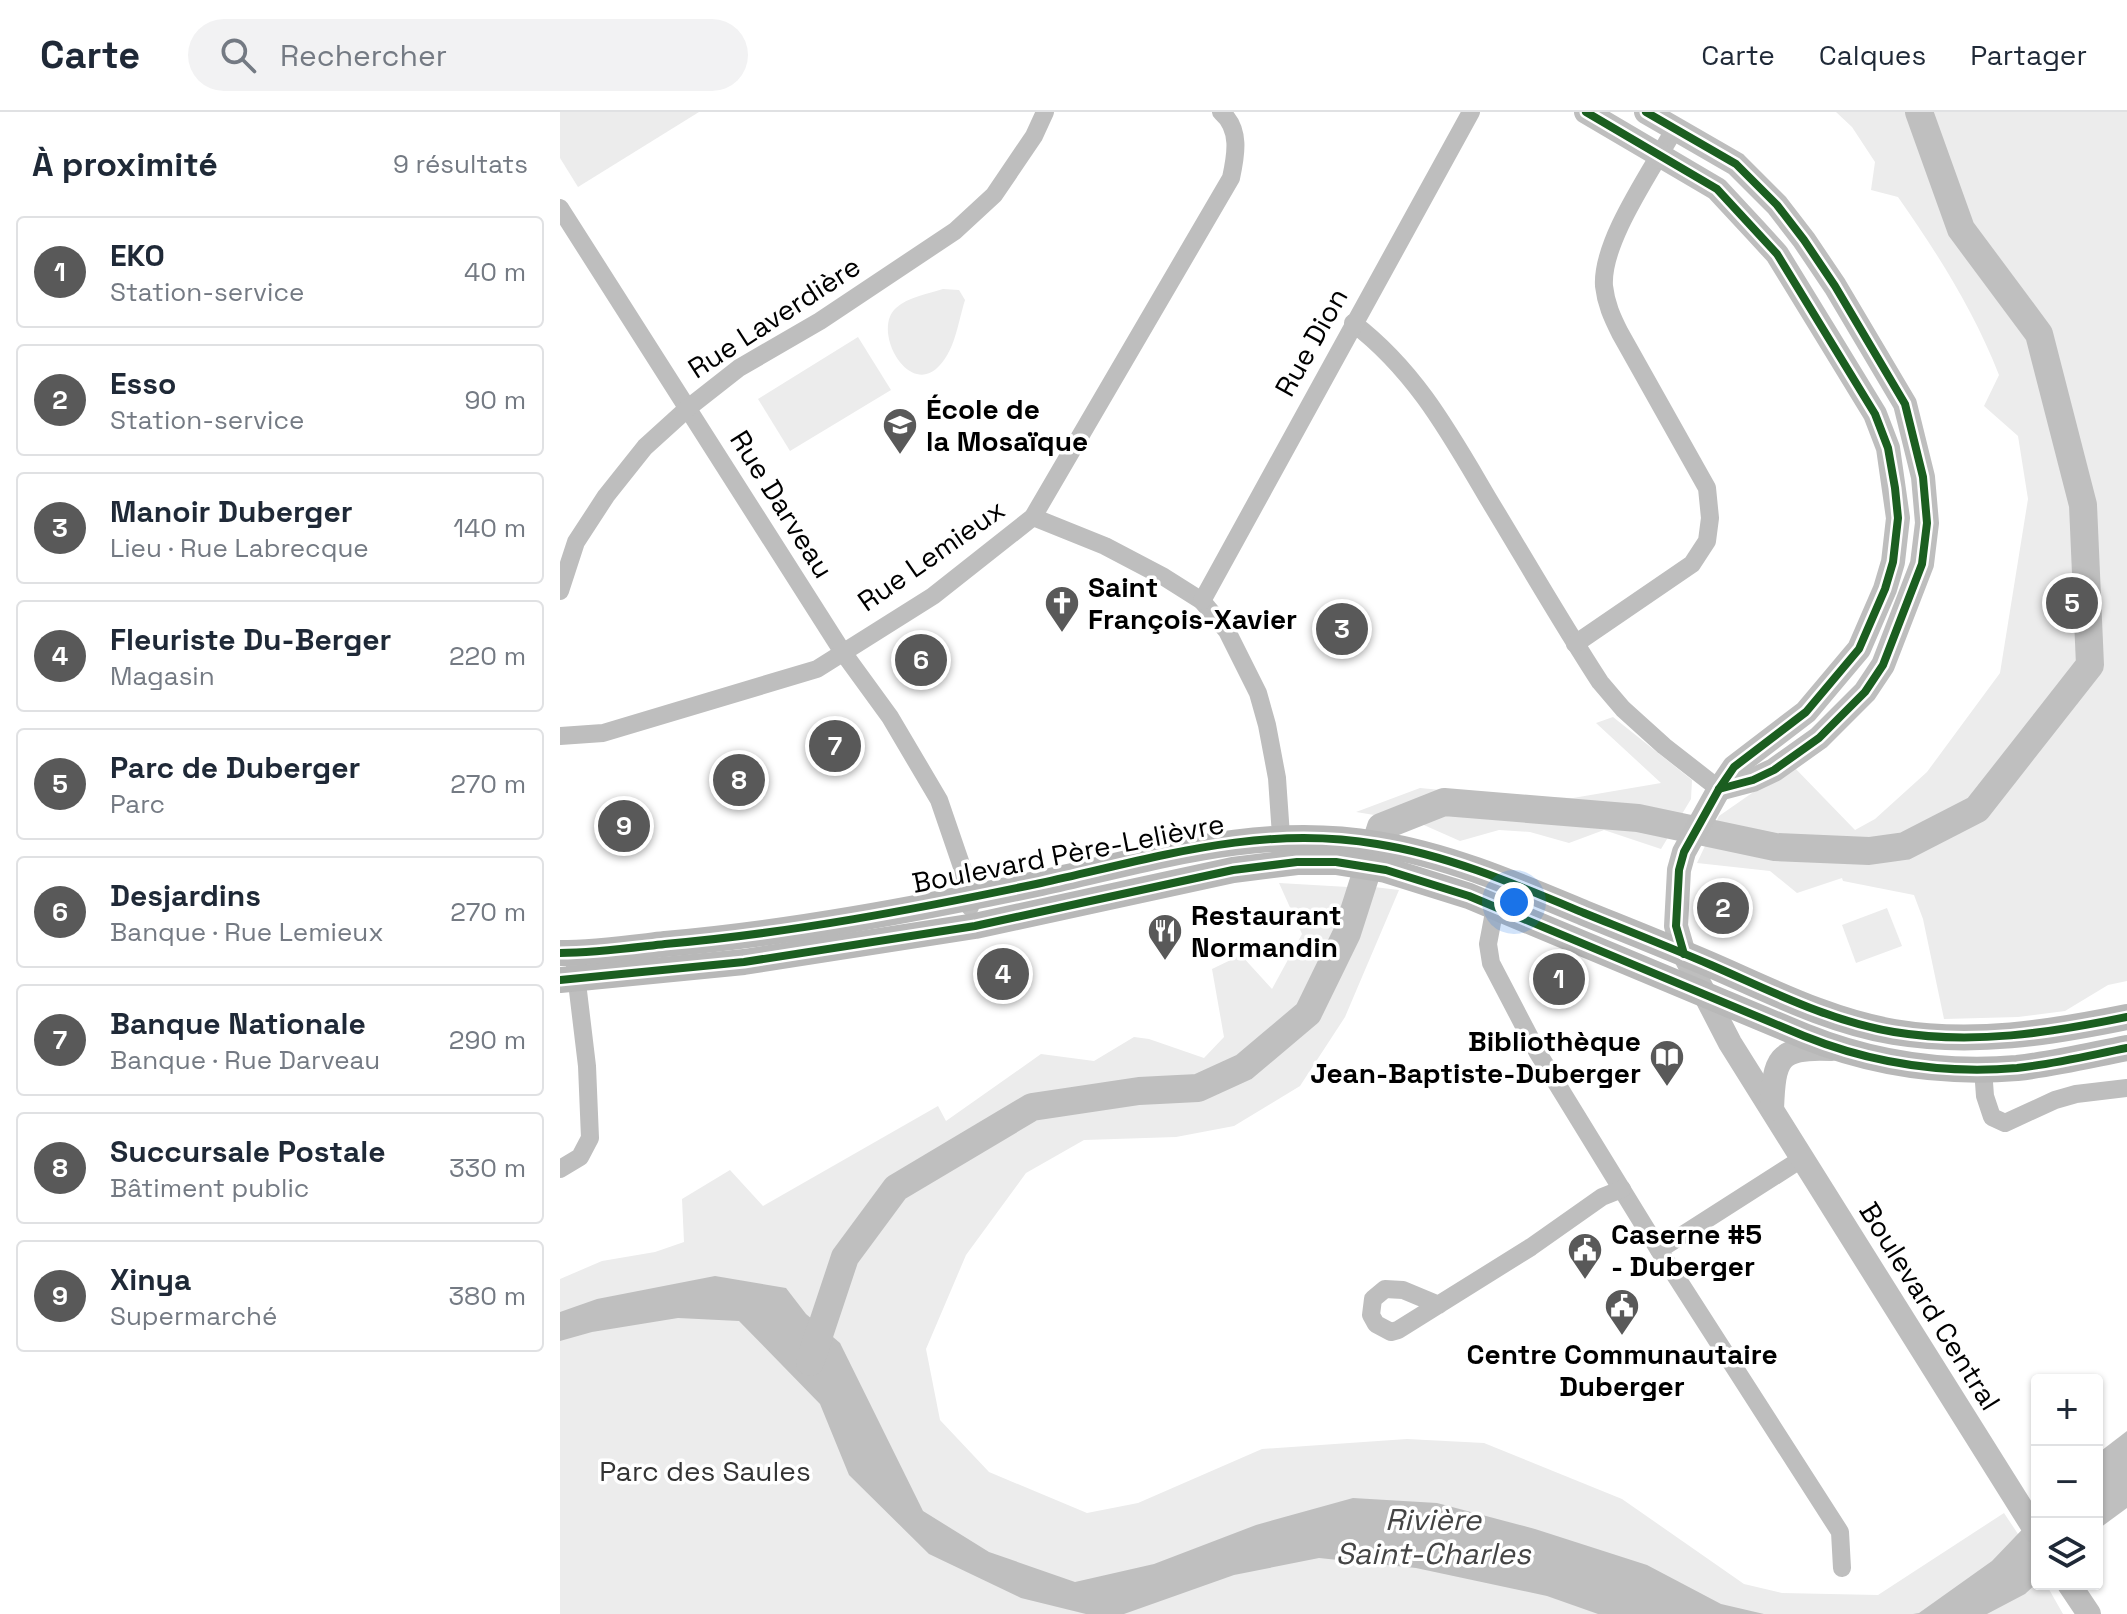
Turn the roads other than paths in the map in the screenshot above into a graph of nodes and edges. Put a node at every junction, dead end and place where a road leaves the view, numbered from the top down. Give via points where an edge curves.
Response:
1 (1045, 112) edge
2 (1221, 112) edge
3 (1471, 112) edge
4 (1586, 112) edge
5 (1646, 112) edge
6 (1675, 128) junction
7 (1661, 155) junction
8 (560, 208) edge
9 (1353, 323) junction
10 (688, 408) junction
11 (1033, 517) junction
12 (568, 539) edge
13 (560, 591) edge
14 (1202, 601) junction
15 (1575, 644) junction
16 (842, 651) junction
17 (560, 736) edge
18 (1713, 800) junction
19 (1281, 837) junction
20 (1337, 850) junction
21 (1402, 861) junction
22 (1283, 864) junction
23 (968, 898) junction
24 (1495, 907) junction
25 (975, 926) junction
26 (1684, 954) junction
27 (568, 966) edge
28 (1705, 996) junction
29 (2127, 1017) edge
30 (2127, 1048) edge
31 (1837, 1049) junction
32 (1983, 1069) junction
33 (2127, 1088) edge
34 (1772, 1109) junction
35 (1803, 1158) junction
36 (560, 1169) edge
37 (1622, 1189) junction
38 (1659, 1250) junction
39 (1439, 1305) dead end
40 (2031, 1523) edge
41 (1842, 1568) dead end
42 (2073, 1590) edge
43 (2089, 1614) edge

1 - 10 street, Rue Laverdière via 994,195 955,231 739,368
2 - 11 street, Rue Lemieux via 1235,132 1231,178
3 - 9 street, Rue Dion
4 - 7 street, Boulevard Central
5 - 6 street
6 - 7 street
6 - 18 street via 1736,164 1777,205 1835,286 1905,404 1923,477 1927,523 1922,564 1883,665 1865,692 1835,725 1774,770
7 - 15 street via 1617,233 1604,283 1608,309 1620,333 1707,488 1707,541 1692,564
7 - 18 street, Boulevard Central via 1717,189 1777,254 1875,414 1888,448 1898,518 1885,589 1859,649 1806,712 1734,767
8 - 10 street, Rue Darveau
9 - 14 street, Rue Dion
9 - 15 street via 1375,340 1434,407
10 - 12 street, Rue Laverdière via 645,447
10 - 16 street, Rue Darveau
11 - 14 street via 1105,546
11 - 16 street, Rue Lemieux via 933,596
12 - 13 street, Rue Laverdière
14 - 19 street via 1227,631 1258,693 1277,778
15 - 18 street via 1623,709
16 - 17 street, Rue Lemieux via 817,669 603,733
16 - 23 street, Rue Darveau via 890,717 939,800
18 - 26 street, Boulevard Central via 1679,870 1676,926
19 - 20 main road, Boulevard Père-Lelièvre
19 - 22 street
19 - 23 main road, Boulevard Père-Lelièvre via 1213,845
20 - 21 main road, Boulevard Père-Lelièvre
20 - 22 main road, Boulevard Père-Lelièvre
21 - 24 main road, Boulevard Père-Lelièvre
21 - 26 main road, Boulevard Père-Lelièvre via 1519,886
22 - 25 main road, Boulevard Père-Lelièvre via 1203,876
23 - 25 street, Rue Darveau
23 - 27 main road, Boulevard Père-Lelièvre
24 - 28 main road, Boulevard Père-Lelièvre
24 - 37 street via 1488,944 1491,963 1538,1053
25 - 27 main road, Boulevard Père-Lelièvre via 718,966
26 - 28 street, Boulevard Central
26 - 29 main road, Boulevard Père-Lelièvre via 1804,1005 1895,1032 1992,1038
27 - 36 street via 587,1066 590,1138 580,1157
28 - 31 main road, Boulevard Père-Lelièvre
28 - 34 street, Boulevard Central
30 - 32 main road, Boulevard Père-Lelièvre
31 - 32 main road, Boulevard Père-Lelièvre via 1919,1066
31 - 34 street via 1807,1048 1783,1058 1774,1072
32 - 33 street via 1992,1117 2005,1123 2065,1097
34 - 35 street, Boulevard Central
35 - 38 street
35 - 40 street, Boulevard Central
37 - 38 street
37 - 39 street
38 - 41 street via 1840,1532
42 - 43 street

